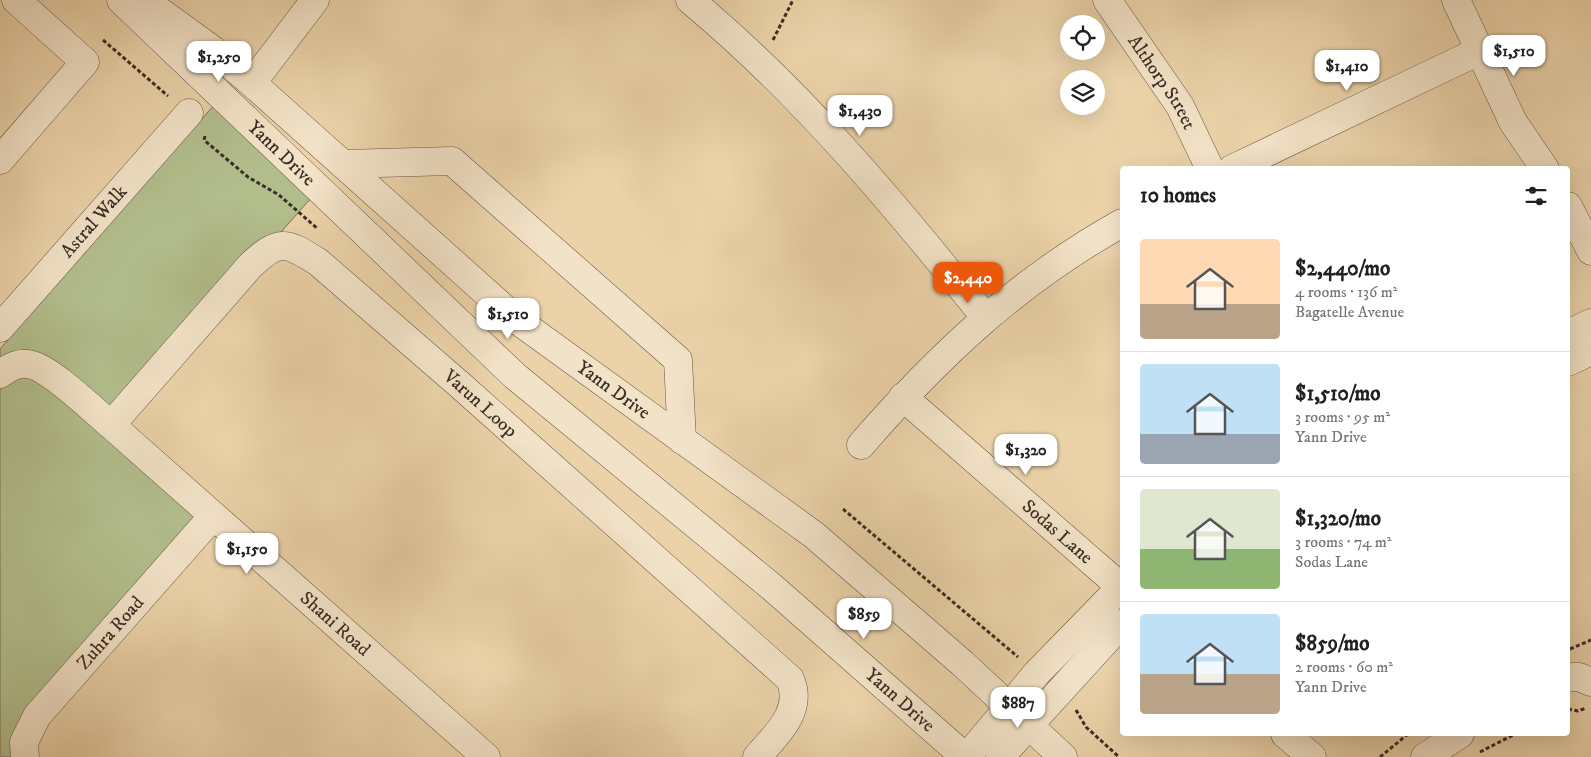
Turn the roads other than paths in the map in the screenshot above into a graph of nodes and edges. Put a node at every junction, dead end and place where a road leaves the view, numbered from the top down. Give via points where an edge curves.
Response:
1 (16, 0) edge
2 (122, 0) edge
3 (144, 0) edge
4 (315, 0) edge
5 (690, 0) edge
6 (1107, 0) edge
7 (1456, 0) edge
8 (1479, 51) junction
9 (252, 83) junction
10 (189, 113) dead end
11 (0, 160) edge
12 (343, 164) junction
13 (1209, 166) edge
14 (1238, 166) edge
15 (1543, 166) edge
16 (1570, 210) edge
17 (1120, 224) edge
18 (1591, 251) edge
19 (984, 318) junction
20 (1591, 323) edge
21 (0, 328) edge
22 (1570, 333) edge
23 (1591, 351) edge
24 (1570, 361) edge
25 (10, 369) edge
26 (903, 396) junction
27 (111, 424) junction
28 (682, 440) junction
29 (861, 445) dead end
30 (213, 516) junction
31 (1120, 584) edge
32 (1120, 588) edge
33 (1120, 625) edge
34 (1570, 677) edge
35 (1591, 682) edge
36 (1009, 707) junction
37 (1029, 726) junction
38 (1287, 736) edge
39 (1466, 744) edge
40 (25, 756) edge
41 (486, 757) edge
42 (757, 757) edge
43 (966, 757) edge
44 (1000, 757) edge
45 (1063, 757) edge
46 (1312, 757) edge
47 (1425, 757) edge

1 - 11 street via 85,62
2 - 43 street, Yann Drive via 515,376 773,588
3 - 9 street, Yann Drive
4 - 9 street
5 - 19 street via 760,63 822,127 940,262
6 - 13 street, Althorp Street via 1180,106
7 - 8 street
8 - 14 street
8 - 15 street via 1513,122
9 - 12 street, Yann Drive
10 - 21 street, Astral Walk
12 - 28 street, Yann Drive via 518,320
12 - 28 street via 452,161 678,360
16 - 18 street
17 - 19 street via 1056,263
19 - 26 street
20 - 22 street
23 - 24 street
25 - 27 street, Shani Road via 33,365 42,369
26 - 29 street
26 - 31 street, Sodas Lane
27 - 30 street, Shani Road
27 - 42 street, Varun Loop via 250,266 278,245 295,248 318,262 460,384 790,679 794,696 792,713
28 - 36 street, Yann Drive via 814,535
30 - 40 street, Zuhra Road via 37,716 24,742
30 - 41 street, Shani Road
32 - 36 street via 1037,673
33 - 37 street
34 - 35 street
36 - 37 street, Yann Drive
36 - 43 street
37 - 44 street
37 - 45 street, Yann Drive
38 - 46 street
39 - 47 street

